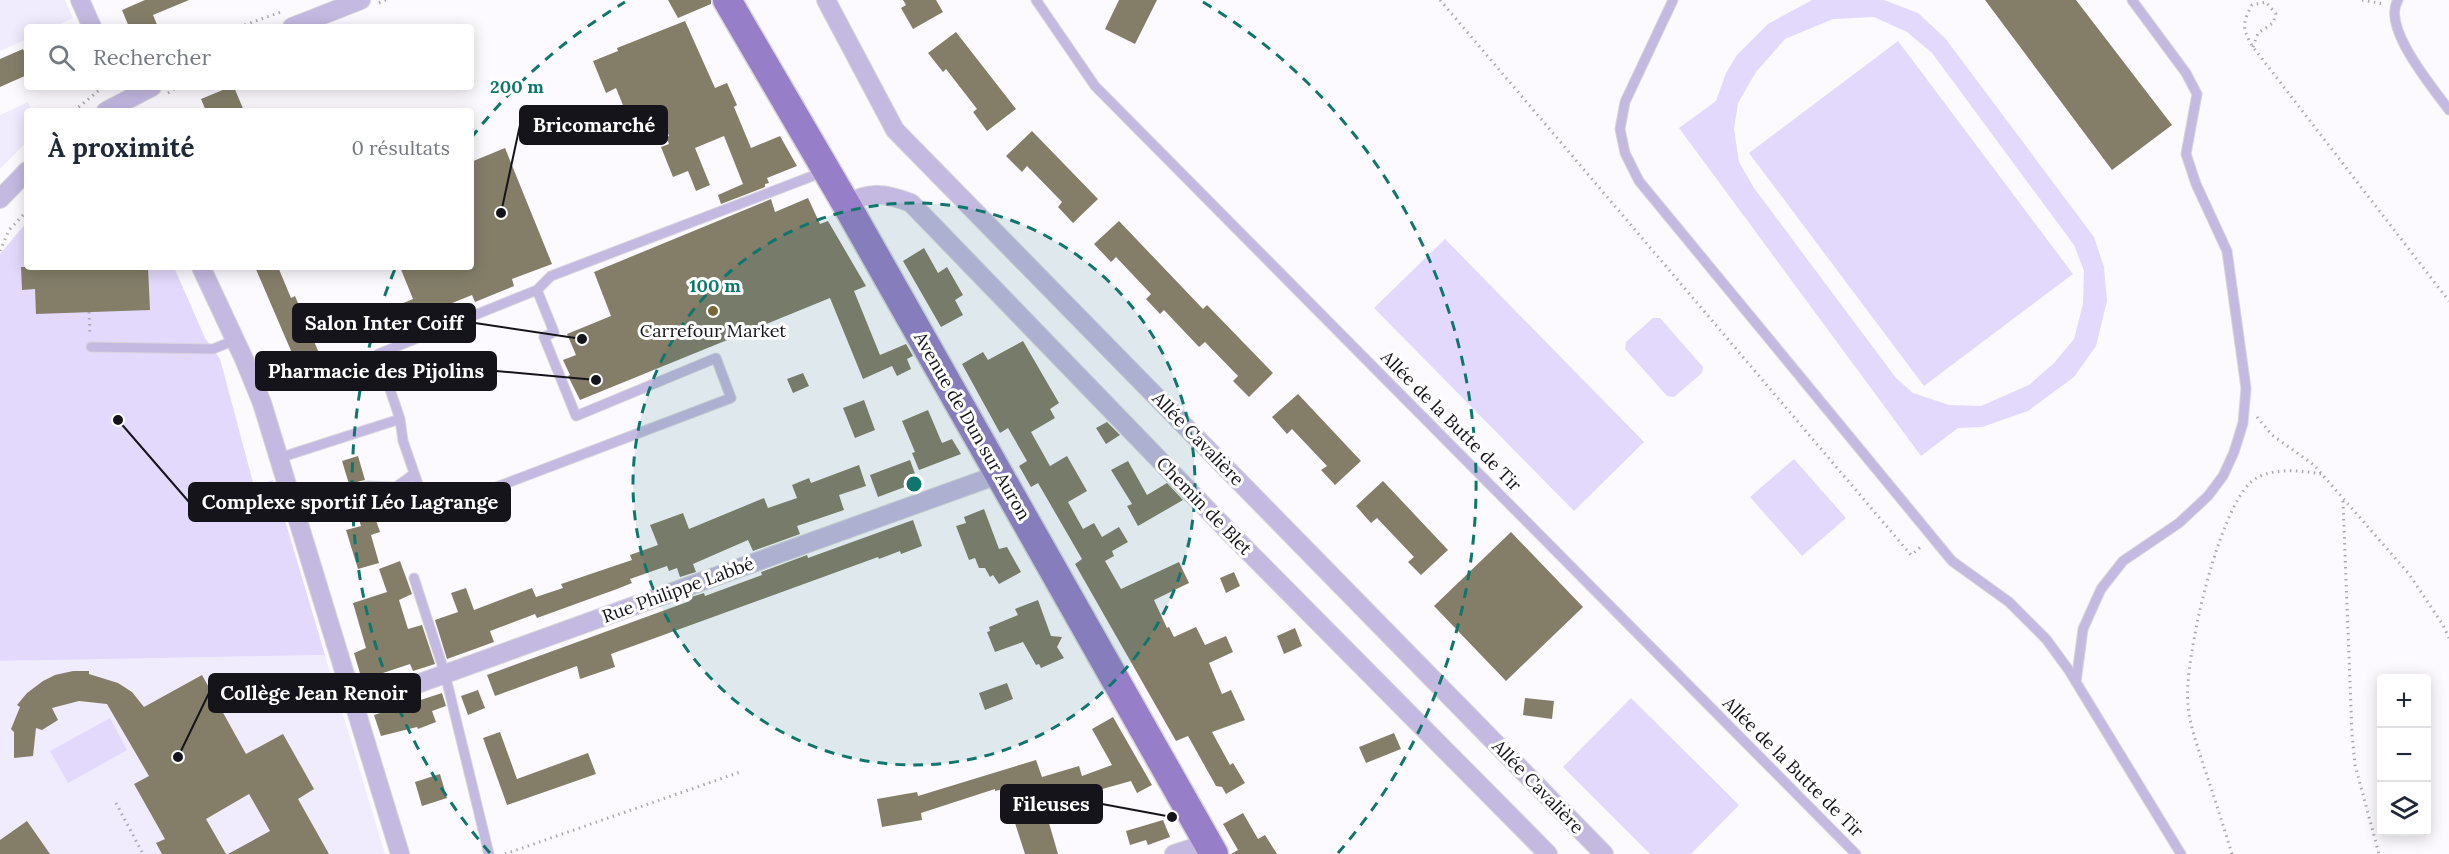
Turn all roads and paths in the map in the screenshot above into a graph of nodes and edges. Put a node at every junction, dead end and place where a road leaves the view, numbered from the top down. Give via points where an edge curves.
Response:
1 (80, 0) edge
2 (361, 0) edge
3 (727, 0) edge
4 (826, 0) edge
5 (1036, 0) edge
6 (1440, 0) edge
7 (1673, 0) edge
8 (2132, 0) edge
9 (2362, 0) edge
10 (2396, 3) edge
11 (282, 12) dead end
12 (92, 24) edge
13 (248, 24) edge
14 (300, 24) edge
15 (2253, 48) junction
16 (99, 90) edge
17 (146, 90) edge
18 (126, 100) edge
19 (78, 108) edge
20 (111, 108) edge
21 (2449, 110) edge
22 (826, 171) junction
23 (24, 174) edge
24 (0, 199) edge
25 (846, 204) junction
26 (24, 215) edge
27 (0, 251) edge
28 (202, 270) edge
29 (537, 290) junction
30 (2449, 301) edge
31 (89, 312) dead end
32 (236, 340) junction
33 (90, 347) joint
34 (2245, 401) junction
35 (400, 419) junction
36 (279, 458) junction
37 (414, 474) junction
38 (1000, 474) junction
39 (2321, 474) junction
40 (2343, 501) junction
41 (294, 508) junction
42 (1932, 537) junction
43 (414, 578) dead end
44 (2449, 638) edge
45 (445, 674) junction
46 (2076, 682) junction
47 (356, 706) junction
48 (743, 771) dead end
49 (116, 803) dead end
50 (1211, 849) edge
51 (143, 854) edge
52 (400, 854) edge
53 (489, 854) edge
54 (505, 854) edge
55 (1174, 854) edge
56 (1548, 854) edge
57 (1604, 854) edge
58 (1856, 854) edge
59 (2181, 854) edge
60 (2232, 854) edge
61 (2379, 854) edge

1 - 12 street
2 - 14 street
3 - 22 main road, Avenue de Dun sur Auron
4 - 57 street, Allée Cavalière via 895,130
5 - 58 lane, Allée de la Butte de Tir via 1095,86
6 - 42 path via 1911,555
7 - 42 lane via 1625,102 1620,129 1624,153 1639,181
8 - 34 lane via 2197,94 2186,154 2227,251
9 - 10 path
10 - 21 lane via 2396,24 2410,56
11 - 13 path
15 - 15 path via 2258,33 2273,23 2276,14 2266,2 2252,5 2243,20
15 - 30 path
16 - 19 path
17 - 18 street
18 - 20 street
22 - 25 main road, Avenue de Dun sur Auron
22 - 29 lane via 551,276
23 - 24 street
25 - 38 main road, Avenue de Dun sur Auron
25 - 56 street, Chemin de Blet via 868,194 893,196 910,203
26 - 27 path via 9,230
28 - 32 street
29 - 35 lane via 378,354
29 - 37 lane via 554,332 544,337 576,416 716,357 731,398 428,513
31 - 33 path
32 - 33 lane via 213,349
32 - 36 street
34 - 39 path via 2272,435
34 - 46 lane via 2234,452 2208,496 2179,523 2123,561 2101,589 2083,629
35 - 36 lane
35 - 37 lane
36 - 41 street
37 - 41 lane via 396,487 367,486
38 - 45 street, Rue Philippe Labbé
38 - 50 main road, Avenue de Dun sur Auron
39 - 40 path
39 - 60 path via 2265,474 2252,480 2241,493 2221,537 2194,635 2187,705
40 - 44 path via 2409,574
40 - 61 path via 2355,765
41 - 47 street
42 - 46 lane via 1963,571 2031,621
43 - 45 lane
45 - 47 street, Rue Philippe Labbé
45 - 53 lane
46 - 59 lane
47 - 52 street
48 - 54 path
49 - 51 path
50 - 55 street

